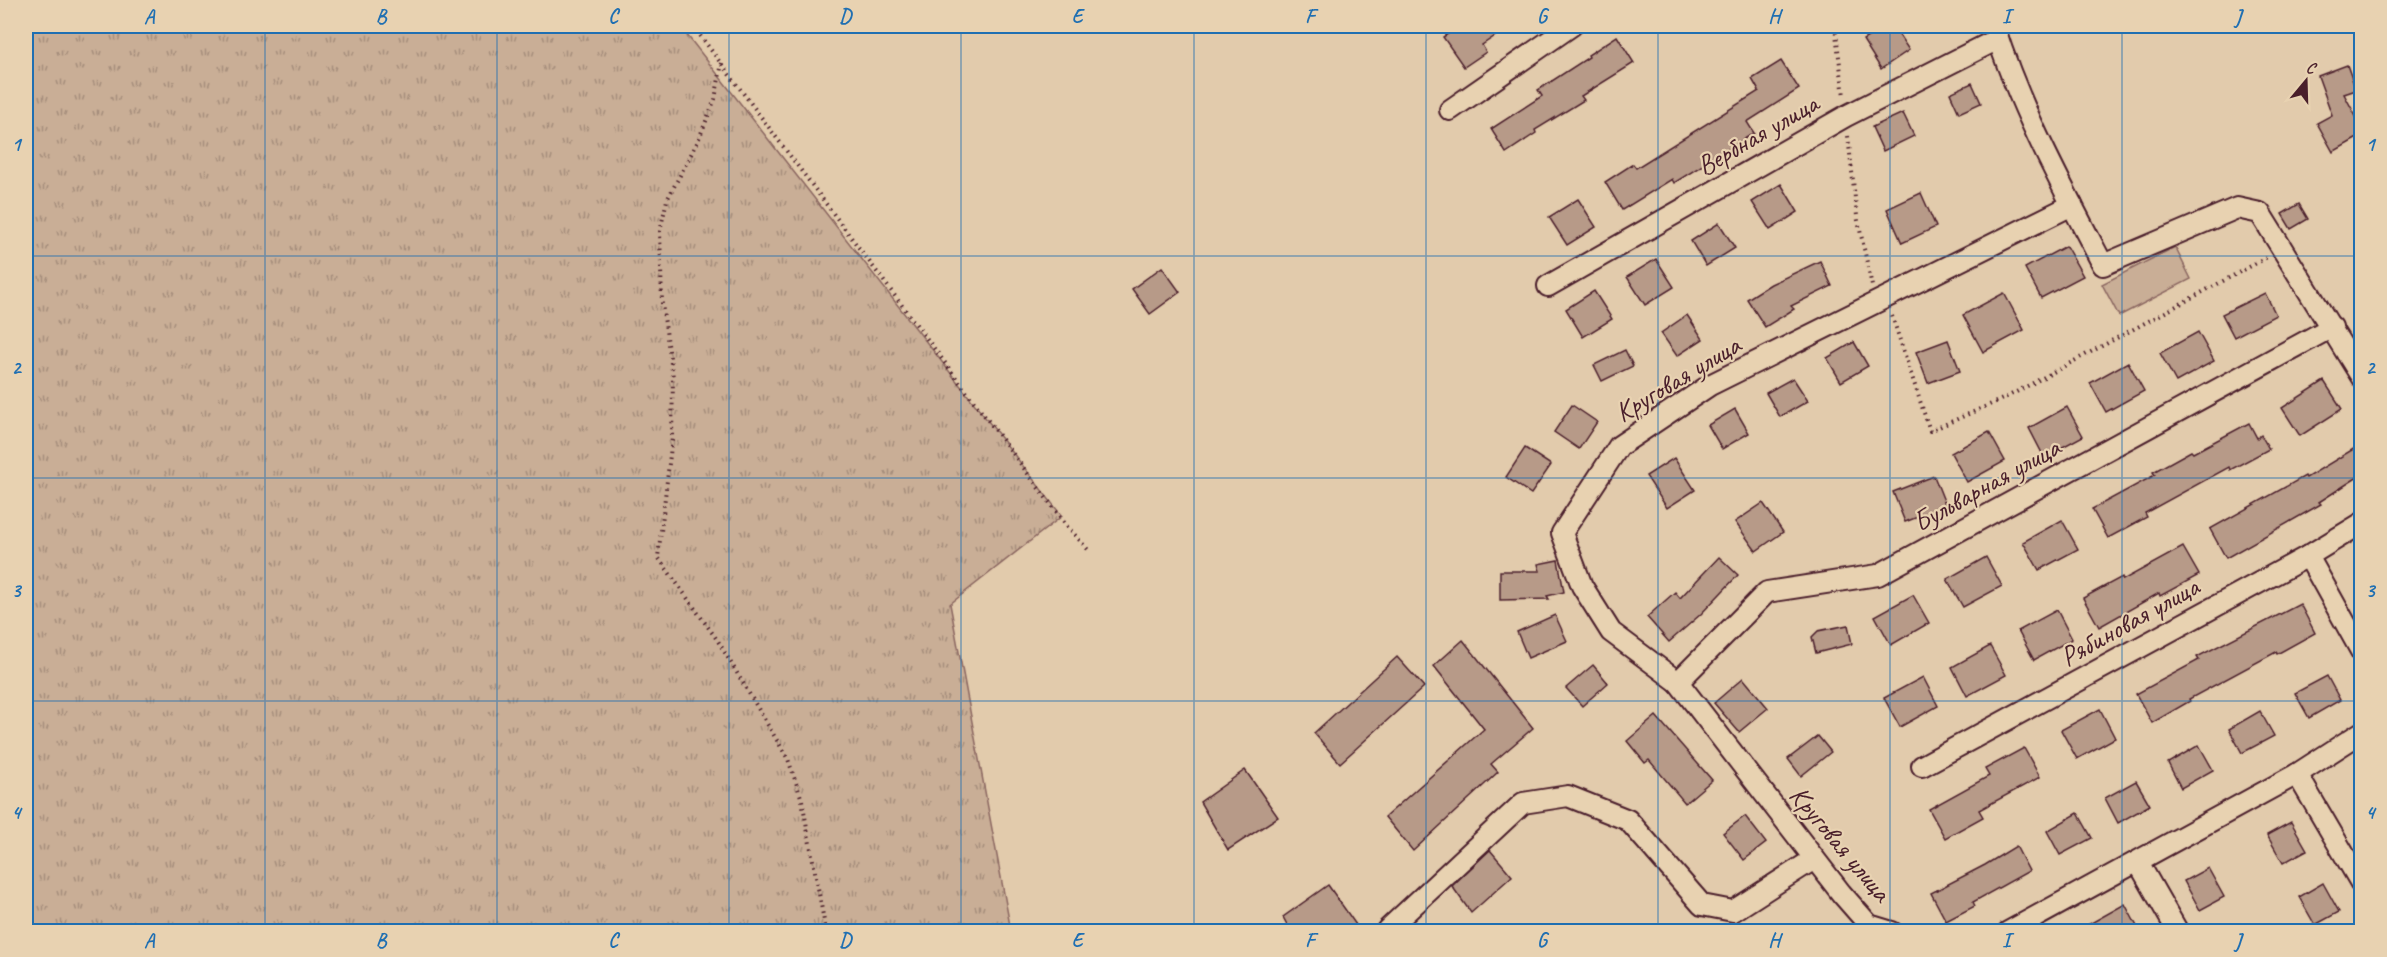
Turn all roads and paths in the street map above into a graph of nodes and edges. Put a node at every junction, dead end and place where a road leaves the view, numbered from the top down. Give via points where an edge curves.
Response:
1 (693, 26) edge
2 (1571, 26) edge
3 (1835, 26) edge
4 (1996, 32) edge
5 (722, 63) junction
6 (1450, 110) dead end
7 (1846, 116) junction
8 (2072, 205) junction
9 (2283, 249) junction
10 (1548, 285) dead end
11 (1881, 300) junction
12 (2332, 327) junction
13 (2361, 378) edge
14 (2361, 523) edge
15 (1090, 552) dead end
16 (2308, 556) junction
17 (2361, 653) edge
18 (1677, 682) junction
19 (2361, 732) edge
20 (1922, 766) dead end
21 (2297, 774) junction
22 (1814, 859) junction
23 (2138, 862) junction
24 (2361, 885) edge
25 (826, 932) edge
26 (1388, 932) edge
27 (1892, 932) edge
28 (2008, 932) edge
29 (2178, 932) edge

1 - 5 path
2 - 6 street
3 - 7 path
4 - 7 street, Вербная улица
4 - 8 street via 2003,57
5 - 15 path
5 - 25 path via 716,99 667,200 660,231 662,304 673,377 672,438 658,557 718,641 788,759 802,800
7 - 10 street, Вербная улица
7 - 11 path via 1857,216
8 - 9 street via 2103,265 2238,208 2260,213
8 - 11 street, Круговая улица
9 - 11 path via 2005,398 1930,431
9 - 12 street
11 - 18 street, Круговая улица via 1710,385 1619,446 1562,533 1582,586 1611,632
12 - 13 street
12 - 18 street, Бульварная улица via 1878,575 1767,592
14 - 16 street, Рябиновая улица
16 - 17 street
16 - 20 street, Рябиновая улица
18 - 22 street, Круговая улица
19 - 21 street
21 - 23 street
21 - 24 street
22 - 26 street via 1733,911 1702,905 1628,820 1568,796 1523,803
22 - 27 street, Круговая улица via 1869,925
23 - 28 street
23 - 29 street

